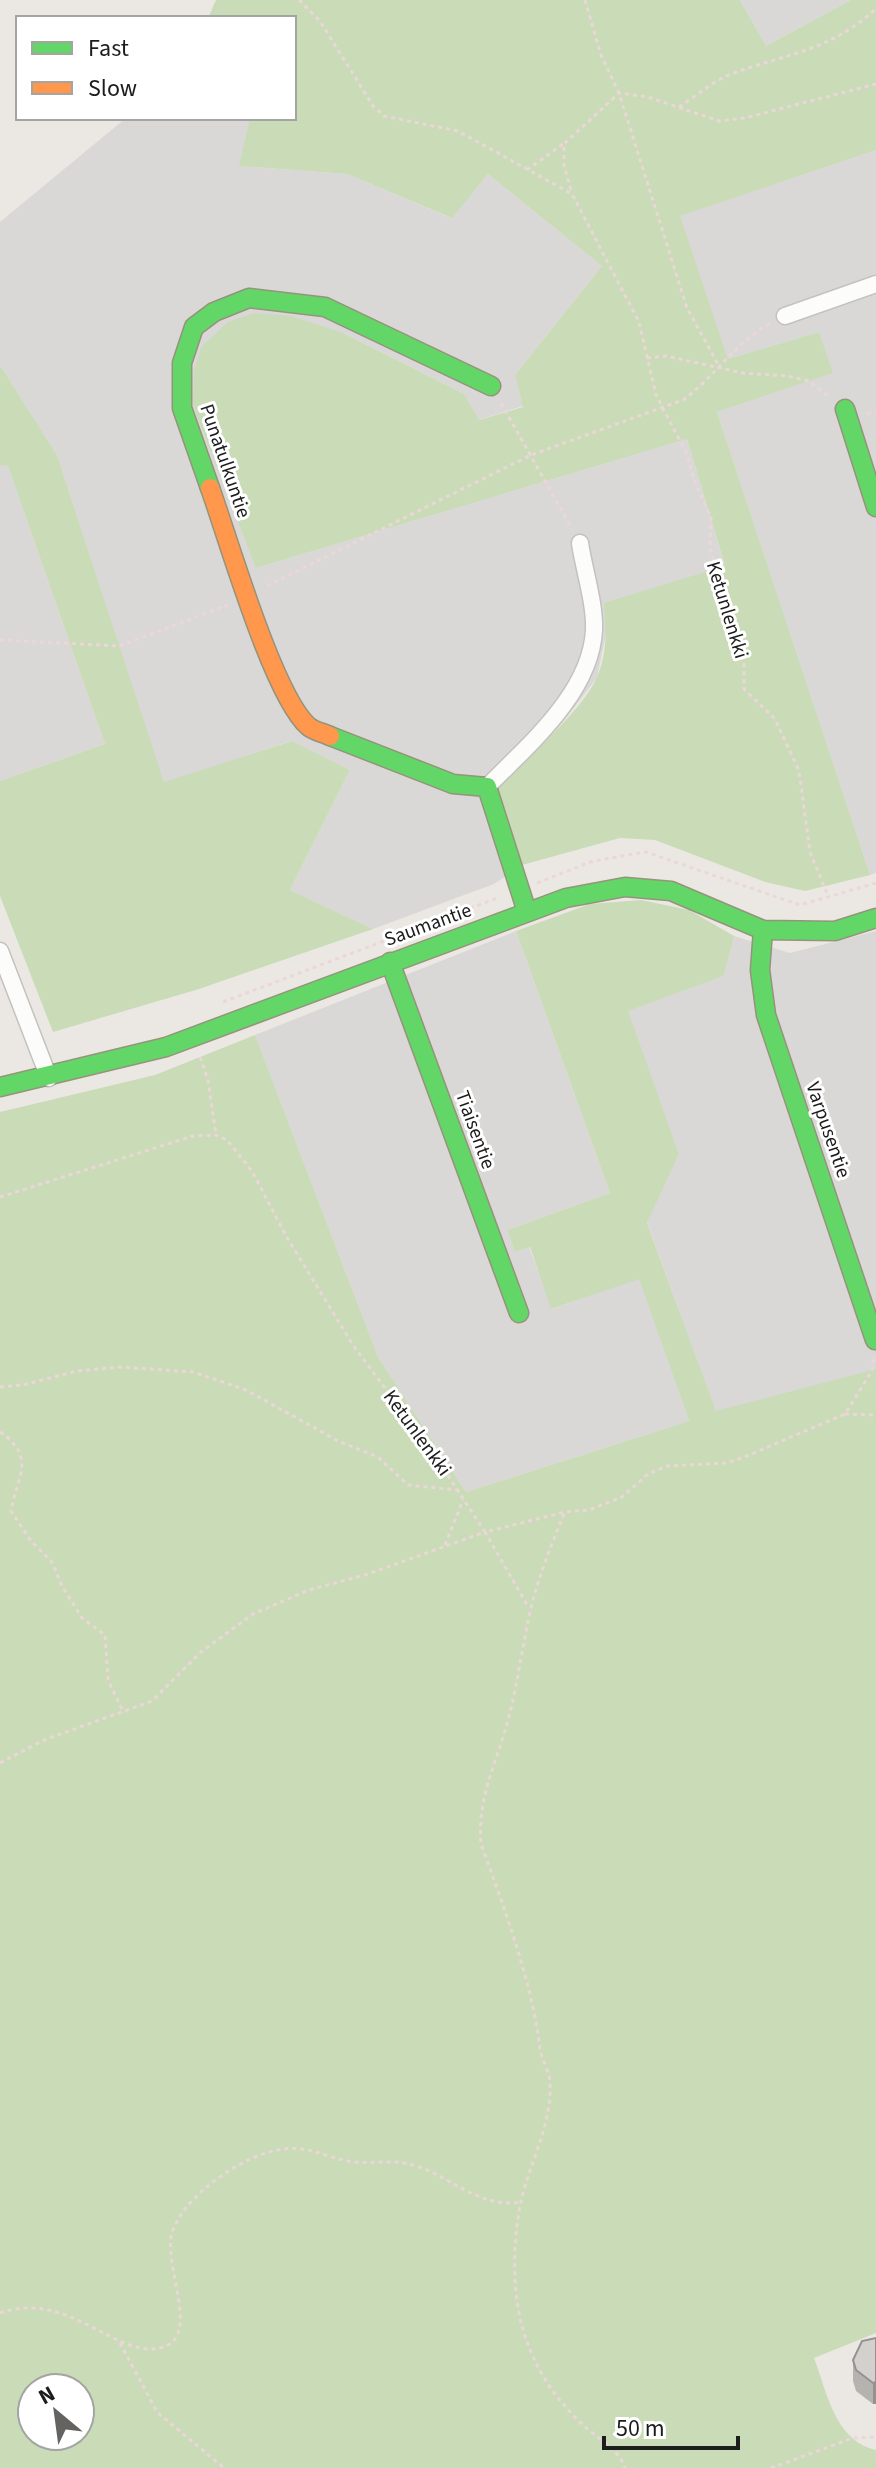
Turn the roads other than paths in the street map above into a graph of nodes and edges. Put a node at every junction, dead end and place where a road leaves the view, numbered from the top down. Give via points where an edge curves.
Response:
1 (876, 284) edge
2 (785, 316) road end
3 (491, 386) road end
4 (845, 409) road end
5 (876, 507) edge
6 (580, 543) road end
7 (487, 787) junction
8 (527, 912) junction
9 (876, 918) edge
10 (763, 930) junction
11 (0, 951) edge
12 (390, 962) junction
13 (49, 1078) junction
14 (0, 1087) edge
15 (519, 1313) dead end
16 (875, 1340) edge

1 - 2 street
3 - 7 street, Punatulkuntie via 325,307 249,298 194,327 182,363 182,408 282,684 308,727 453,784
4 - 5 street
6 - 7 street via 594,630 584,672 547,724
7 - 8 street
8 - 10 street, Saumantie via 625,887 671,891
8 - 12 street, Saumantie
9 - 10 street, Saumantie via 835,931
10 - 16 street, Varpusentie via 760,970 766,1015
11 - 13 street
12 - 13 street, Saumantie via 193,1037
12 - 15 street, Tiaisentie
13 - 14 street, Saumantie

